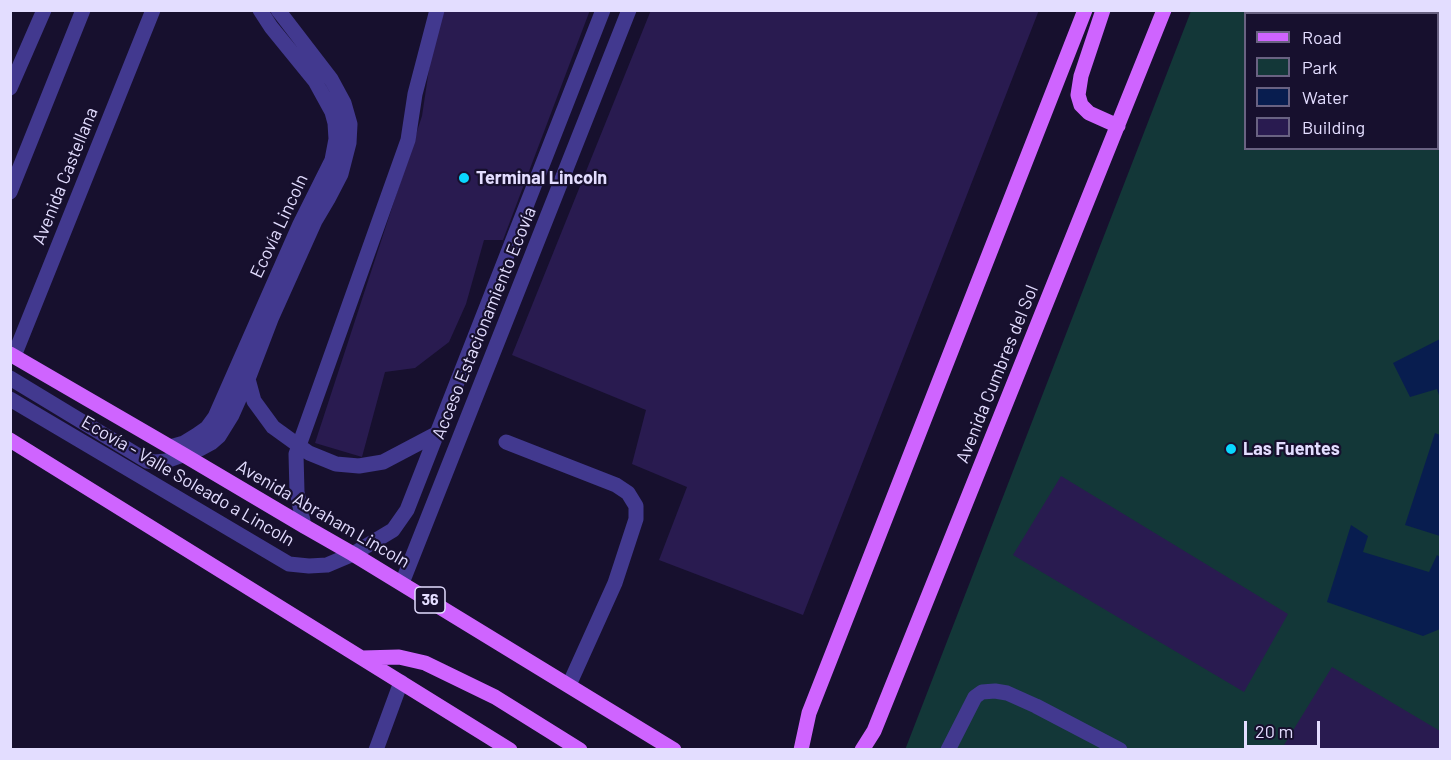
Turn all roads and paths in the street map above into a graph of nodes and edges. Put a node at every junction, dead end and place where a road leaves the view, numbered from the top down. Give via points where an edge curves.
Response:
1 (44, 10) edge
2 (83, 10) edge
3 (153, 10) edge
4 (260, 10) edge
5 (278, 10) edge
6 (436, 10) edge
7 (603, 10) edge
8 (629, 10) edge
9 (1085, 10) edge
10 (1104, 10) edge
11 (1164, 10) edge
12 (10, 88) edge
13 (1118, 126) junction
14 (10, 192) edge
15 (12, 355) edge
16 (10, 378) edge
17 (248, 379) junction
18 (10, 399) edge
19 (438, 433) junction
20 (10, 440) edge
21 (506, 442) dead end
22 (299, 446) junction
23 (170, 447) junction
24 (184, 455) junction
25 (304, 526) junction
26 (353, 554) junction
27 (402, 583) junction
28 (363, 658) junction
29 (401, 682) junction
30 (569, 685) junction
31 (376, 750) edge
32 (510, 750) edge
33 (580, 750) edge
34 (674, 750) edge
35 (801, 750) edge
36 (862, 750) edge
37 (948, 750) edge
38 (1120, 750) edge

1 - 12 street
2 - 14 street
3 - 15 street, Avenida Castellana
4 - 23 street, Ecovía Lincoln via 315,81 332,112 336,139 332,160 215,417 207,428
5 - 17 street via 331,79 344,103 350,143 341,174 294,266
6 - 22 street via 408,141
7 - 19 street, Ecovía - Valle Soleado a Lincoln
8 - 27 street, Acceso Estacionamiento Ecovía
9 - 35 main road via 809,713
10 - 13 main road via 1078,95 1089,113
11 - 13 main road, Avenida Cumbres del Sol
13 - 36 main road, Avenida Cumbres del Sol via 874,731
15 - 23 main road, Avenida Abraham Lincoln / 36
16 - 24 street via 147,461 166,461
17 - 22 street via 254,401 273,427
17 - 24 street via 219,436
18 - 26 street, Ecovía - Valle Soleado a Lincoln via 289,564 327,564
19 - 22 street via 384,462 359,466 336,464
19 - 26 street, Ecovía - Valle Soleado a Lincoln via 400,521 393,530
20 - 28 main road
21 - 30 street via 616,484 636,506 636,519 615,584
22 - 25 street via 297,492
23 - 24 main road, Avenida Abraham Lincoln / 36
24 - 25 main road, Avenida Abraham Lincoln / 36
25 - 26 main road, Avenida Abraham Lincoln / 36
26 - 27 main road, Avenida Abraham Lincoln / 36
27 - 30 main road, Avenida Abraham Lincoln / 36
28 - 29 main road
28 - 33 main road via 399,657 425,663 495,697
29 - 31 street
29 - 32 main road
30 - 34 main road, Avenida Abraham Lincoln / 36
37 - 38 street via 975,697 995,691 1007,693

